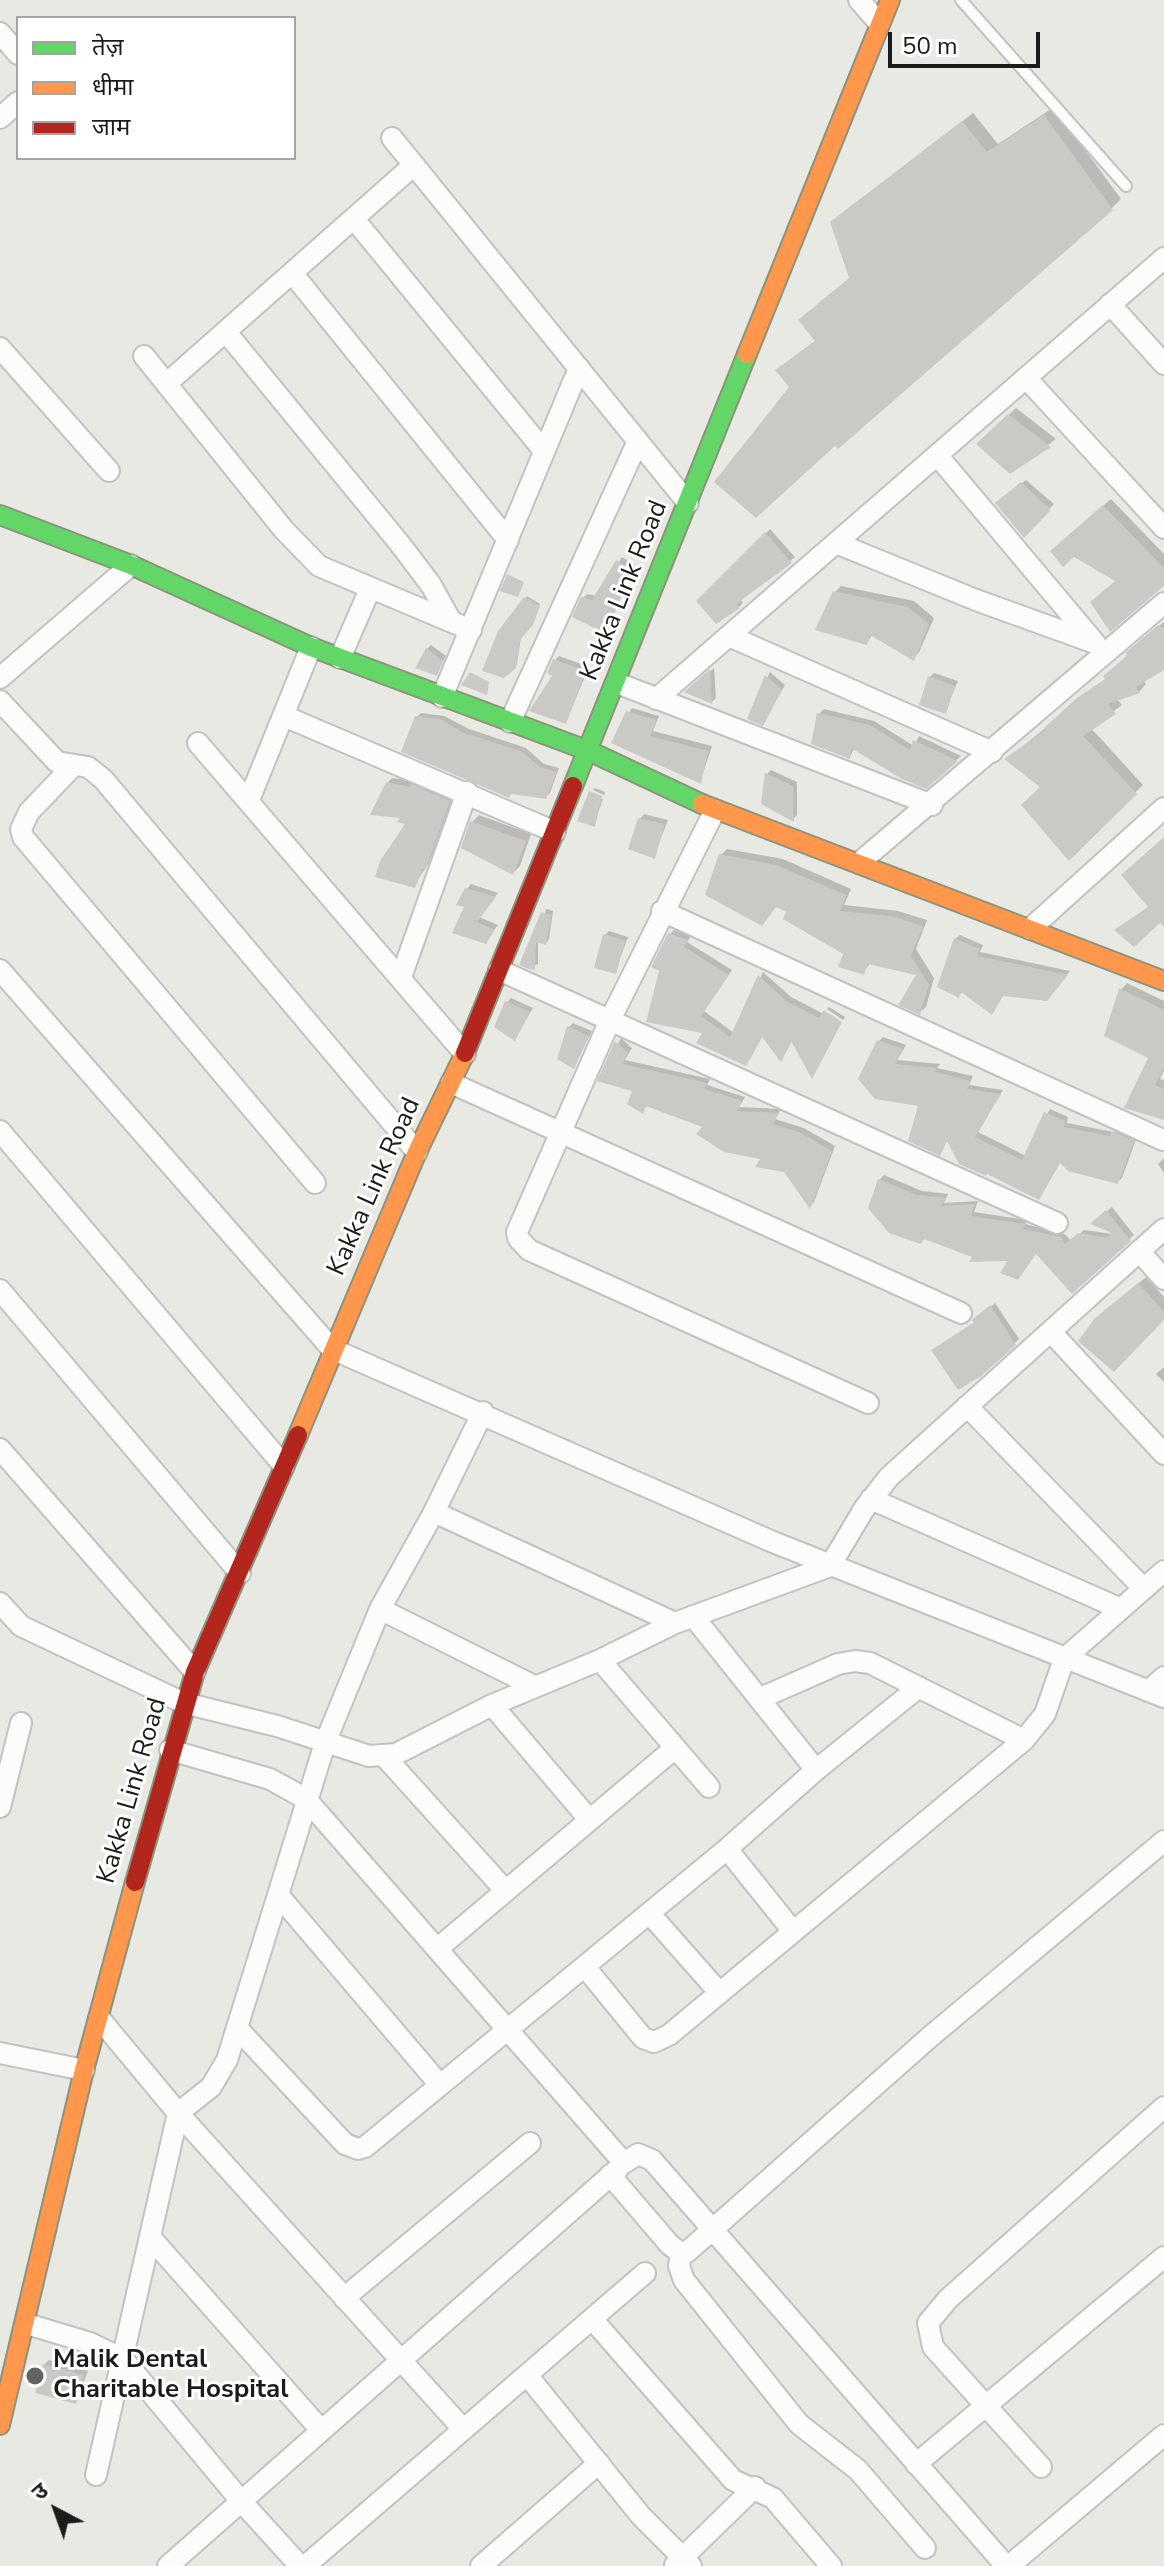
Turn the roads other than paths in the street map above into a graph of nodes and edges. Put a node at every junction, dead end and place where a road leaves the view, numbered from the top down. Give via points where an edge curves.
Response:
1 (859, 0) edge
2 (890, 0) edge
3 (961, 0) edge
4 (879, 23) junction
5 (0, 33) edge
6 (16, 52) edge
7 (16, 104) edge
8 (0, 118) edge
9 (392, 138) dead end
10 (414, 165) junction
11 (1126, 186) dead end
12 (354, 219) junction
13 (1164, 258) edge
14 (292, 273) junction
15 (1110, 304) junction
16 (226, 332) junction
17 (0, 348) edge
18 (144, 356) dead end
19 (1164, 364) edge
20 (579, 368) junction
21 (1026, 378) junction
22 (166, 384) junction
23 (638, 441) junction
24 (544, 451) junction
25 (937, 455) junction
26 (109, 471) dead end
27 (688, 503) junction
28 (2, 517) edge
29 (1164, 528) edge
30 (508, 540) junction
31 (836, 543) junction
32 (131, 565) junction
33 (370, 589) junction
34 (1164, 603) edge
35 (461, 626) junction
36 (729, 636) junction
37 (311, 647) junction
38 (1100, 648) junction
39 (340, 658) junction
40 (0, 678) edge
41 (617, 683) junction
42 (442, 697) junction
43 (656, 699) junction
44 (0, 701) edge
45 (284, 716) junction
46 (510, 722) junction
47 (198, 743) dead end
48 (589, 751) junction
49 (992, 752) junction
50 (73, 766) junction
51 (467, 792) junction
52 (249, 800) junction
53 (932, 805) junction
54 (1164, 808) edge
55 (715, 810) junction
56 (555, 832) junction
57 (859, 863) junction
58 (662, 911) junction
59 (1030, 929) junction
60 (0, 970) edge
61 (499, 970) junction
62 (401, 977) junction
63 (1164, 981) edge
64 (611, 1018) junction
65 (465, 1054) junction
66 (451, 1083) junction
67 (0, 1131) edge
68 (561, 1132) junction
69 (1163, 1140) edge
70 (417, 1152) junction
71 (315, 1183) dead end
72 (1057, 1223) dead end
73 (1164, 1229) edge
74 (1139, 1251) junction
75 (1164, 1279) edge
76 (0, 1290) edge
77 (961, 1313) dead end
78 (1051, 1332) junction
79 (332, 1349) junction
80 (868, 1403) dead end
81 (967, 1406) junction
82 (483, 1412) junction
83 (0, 1449) edge
84 (1164, 1454) edge
85 (284, 1466) junction
86 (871, 1499) junction
87 (434, 1512) junction
88 (830, 1566) junction
89 (1164, 1571) edge
90 (240, 1573) junction
91 (1144, 1589) junction
92 (380, 1609) junction
93 (1121, 1609) junction
94 (2, 1615) edge
95 (684, 1620) junction
96 (1064, 1659) junction
97 (600, 1660) junction
98 (195, 1672) junction
99 (1164, 1677) edge
100 (534, 1686) junction
101 (919, 1687) junction
102 (1156, 1694) edge
103 (761, 1698) junction
104 (184, 1703) junction
105 (492, 1705) junction
106 (21, 1723) dead end
107 (1024, 1740) junction
108 (325, 1743) junction
109 (675, 1748) junction
110 (170, 1750) junction
111 (385, 1757) junction
112 (816, 1770) junction
113 (709, 1787) dead end
114 (306, 1799) junction
115 (0, 1807) edge
116 (588, 1818) junction
117 (1164, 1841) edge
118 (727, 1849) junction
119 (505, 1890) junction
120 (280, 1897) junction
121 (650, 1914) junction
122 (792, 1930) junction
123 (437, 1949) junction
124 (585, 1967) junction
125 (718, 1991) junction
126 (99, 2018) junction
127 (237, 2028) junction
128 (510, 2030) junction
129 (0, 2053) edge
130 (84, 2070) junction
131 (440, 2085) junction
132 (1164, 2107) edge
133 (178, 2113) junction
134 (530, 2143) dead end
135 (617, 2169) junction
136 (713, 2228) junction
137 (150, 2237) junction
138 (681, 2253) junction
139 (1164, 2257) edge
140 (645, 2273) dead end
141 (344, 2298) junction
142 (592, 2319) junction
143 (27, 2324) junction
144 (123, 2359) junction
145 (402, 2359) junction
146 (527, 2375) junction
147 (986, 2406) junction
148 (0, 2425) edge
149 (463, 2429) junction
150 (321, 2430) junction
151 (1164, 2435) edge
152 (599, 2463) junction
153 (916, 2464) junction
154 (1041, 2467) dead end
155 (96, 2475) dead end
156 (755, 2487) junction
157 (241, 2501) junction
158 (925, 2548) dead end
159 (682, 2563) edge
160 (168, 2566) edge
161 (303, 2566) edge
162 (481, 2566) edge
163 (831, 2566) edge
164 (1008, 2566) edge

1 - 4 street
2 - 4 street, Kakka Link Road
3 - 11 lane
4 - 27 street, Kakka Link Road
5 - 6 street
7 - 8 street
9 - 10 street
10 - 12 street
10 - 20 street
12 - 14 street
12 - 24 street
13 - 15 street
14 - 16 street
14 - 30 street
15 - 19 street
15 - 21 street
16 - 22 street
16 - 35 street
17 - 26 street
18 - 22 street
20 - 23 street
20 - 24 street
21 - 25 street
21 - 29 street
22 - 33 street via 306,555
23 - 27 street
23 - 46 street
24 - 30 street
25 - 31 street
25 - 38 street
27 - 41 street, Kakka Link Road
28 - 32 street
30 - 35 street
31 - 36 street
31 - 38 street
32 - 37 street
32 - 40 street
33 - 35 street
33 - 39 street
34 - 38 street
35 - 42 street
36 - 43 street
36 - 49 street
37 - 39 street
37 - 45 street
38 - 49 street
39 - 42 street
41 - 43 street
41 - 48 street, Kakka Link Road
42 - 46 street
43 - 53 street
44 - 50 street via 57,762
45 - 51 street
45 - 52 street
46 - 48 street
47 - 52 street
48 - 55 street
48 - 56 street, Kakka Link Road
49 - 53 street
50 - 70 street via 88,767 103,779
50 - 71 street via 29,812 23,837
51 - 56 street
51 - 62 street
52 - 62 street
53 - 57 street
54 - 59 street
55 - 57 street
55 - 58 street
56 - 61 street, Kakka Link Road
57 - 59 street
58 - 64 street
58 - 69 street
59 - 63 street
60 - 79 street
61 - 64 street
61 - 65 street, Kakka Link Road
62 - 65 street
64 - 68 street
64 - 72 street
65 - 66 street, Kakka Link Road
66 - 68 street
66 - 70 street, Kakka Link Road
67 - 85 street
68 - 77 street
68 - 80 street via 517,1232 525,1247
70 - 79 street, Kakka Link Road
73 - 74 street
74 - 75 street
74 - 78 street
76 - 90 street
78 - 81 street
78 - 84 street
79 - 82 street
79 - 85 street, Kakka Link Road
81 - 86 street
81 - 91 street
82 - 87 street
82 - 88 street
83 - 98 street
85 - 90 street, Kakka Link Road
86 - 88 street
86 - 93 street
87 - 92 street
87 - 95 street
88 - 95 street
88 - 96 street
89 - 91 street
90 - 98 street, Kakka Link Road
91 - 93 street
92 - 100 street
92 - 108 street
93 - 96 street
94 - 104 street
95 - 97 street
95 - 103 street
96 - 102 street
96 - 107 street via 1045,1714
97 - 100 street
97 - 109 street
98 - 104 street, Kakka Link Road
99 - 102 street
100 - 105 street
101 - 103 street via 855,1661
101 - 107 street
101 - 112 street
103 - 112 street
104 - 108 street
104 - 110 street, Kakka Link Road
105 - 111 street
105 - 116 street
106 - 115 street
107 - 122 street
108 - 111 street
108 - 114 street
109 - 113 street
109 - 116 street
110 - 114 street via 270,1779
110 - 126 street, Kakka Link Road
111 - 119 street
112 - 118 street
114 - 120 street
114 - 123 street
116 - 119 street
117 - 136 street
118 - 121 street
118 - 122 street
119 - 123 street
120 - 127 street
120 - 131 street
121 - 124 street
121 - 125 street
122 - 125 street
123 - 128 street
124 - 125 street via 643,2038 654,2042
124 - 128 street
126 - 130 street, Kakka Link Road
126 - 133 street
127 - 131 street via 352,2148 365,2147
127 - 133 street via 217,2080
128 - 131 street
128 - 135 street
129 - 130 street
130 - 143 street, Kakka Link Road
132 - 147 street via 948,2299 928,2323 933,2347
133 - 137 street
133 - 141 street
134 - 141 street
135 - 136 street via 638,2154 649,2157
135 - 138 street
135 - 145 street
136 - 138 street
136 - 153 street
137 - 144 street
137 - 150 street
138 - 158 street via 684,2280 799,2424 858,2470
139 - 147 street
140 - 142 street
141 - 145 street
142 - 146 street
142 - 156 street via 733,2480
143 - 144 street
143 - 148 street, Kakka Link Road
144 - 155 street
144 - 157 street
145 - 149 street
145 - 150 street
146 - 149 street
146 - 152 street
147 - 153 street
147 - 154 street
149 - 161 street
150 - 157 street
151 - 164 street
152 - 159 street
152 - 162 street
153 - 164 street
156 - 159 street
156 - 163 street via 773,2498
157 - 160 street
157 - 161 street

